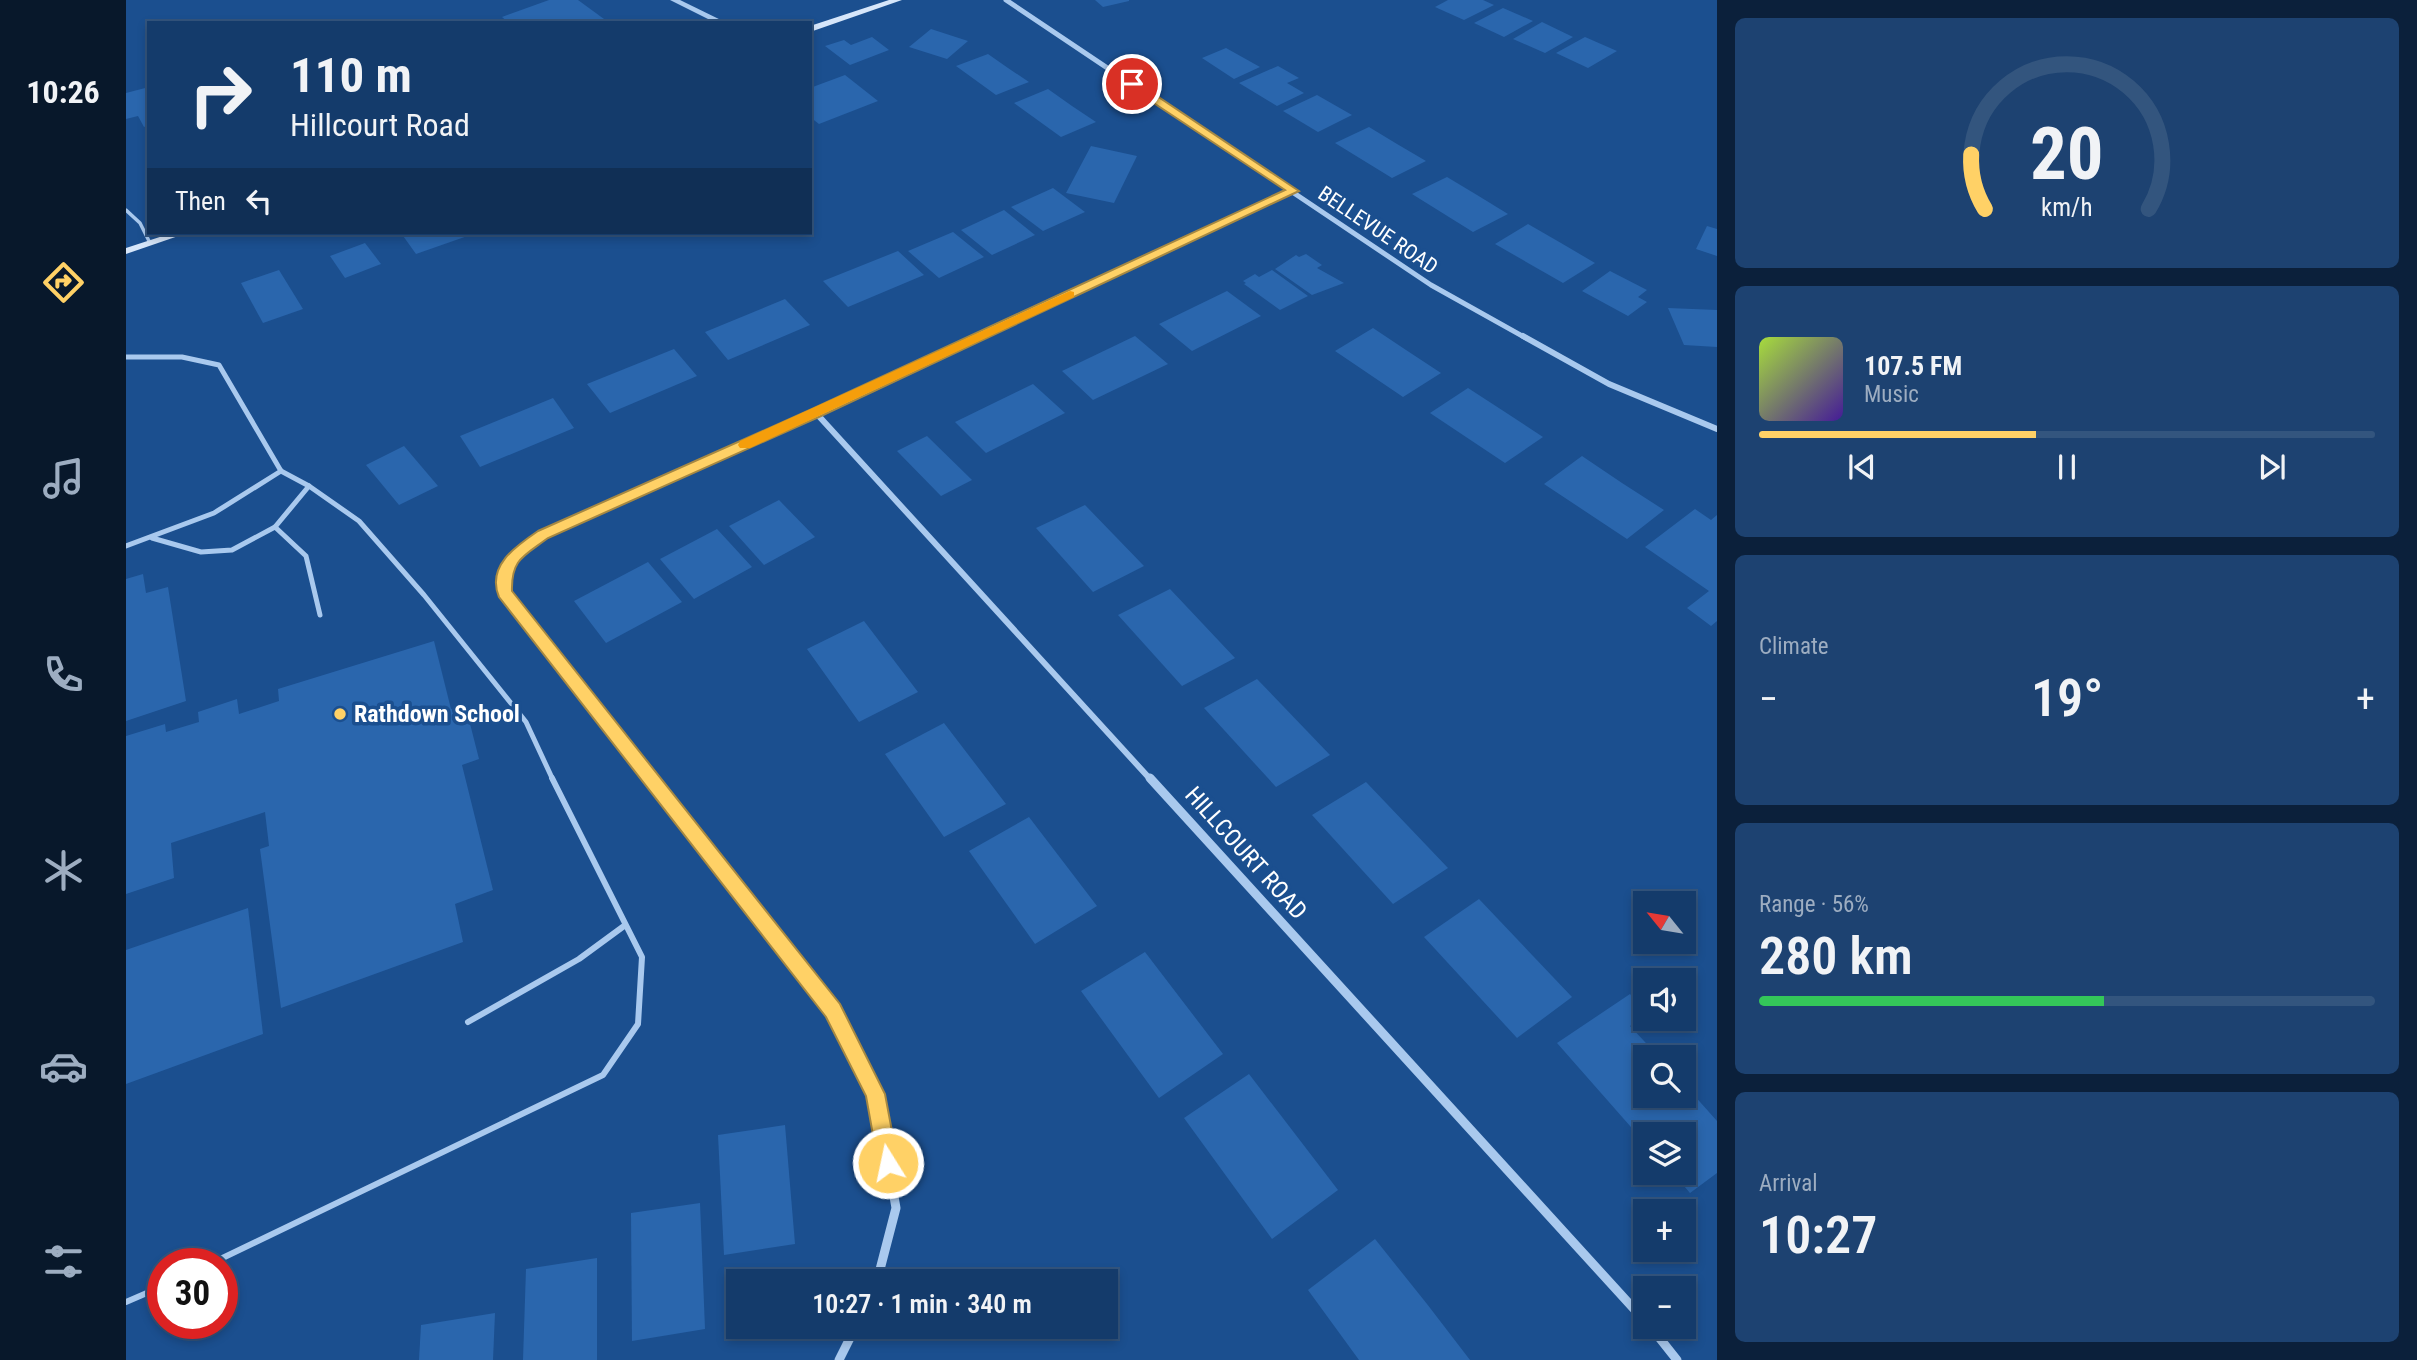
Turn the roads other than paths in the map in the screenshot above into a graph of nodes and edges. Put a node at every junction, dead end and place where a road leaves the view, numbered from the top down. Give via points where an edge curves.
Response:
1 (674, 0) edge
2 (898, 0) edge
3 (1006, 0) edge
4 (719, 21) edge
5 (812, 28) edge
6 (1293, 191) junction
7 (126, 210) edge
8 (176, 235) edge
9 (150, 243) junction
10 (126, 251) edge
11 (126, 357) edge
12 (816, 413) junction
13 (1717, 429) edge
14 (281, 471) junction
15 (309, 486) junction
16 (275, 527) junction
17 (152, 538) junction
18 (126, 546) edge
19 (320, 615) dead end
20 (624, 926) junction
21 (468, 1021) dead end
22 (238, 1251) edge
23 (880, 1269) edge
24 (147, 1293) edge
25 (126, 1302) edge
26 (1633, 1308) edge
27 (850, 1339) edge
28 (1660, 1339) edge
29 (839, 1360) edge
30 (1677, 1360) edge

1 - 4 street
2 - 5 main road
3 - 6 street, BELLEVUE ROAD
6 - 12 street
6 - 13 street, BELLEVUE ROAD via 1432,285 1609,384
7 - 9 lane via 140,223
8 - 9 main road
9 - 10 main road
11 - 14 lane via 182,357 219,365
12 - 23 street via 543,535 527,544 508,565 502,584 833,1010 876,1094 896,1208
12 - 26 street, HILLCOURT ROAD
14 - 15 lane
14 - 17 lane via 214,513
15 - 16 lane
15 - 20 lane via 359,520 526,722
16 - 17 lane via 232,550 201,552
16 - 19 lane via 306,556
17 - 18 lane
20 - 21 lane via 579,959
20 - 22 lane via 642,957 638,1024 603,1075
24 - 25 lane
27 - 29 street
28 - 30 street

